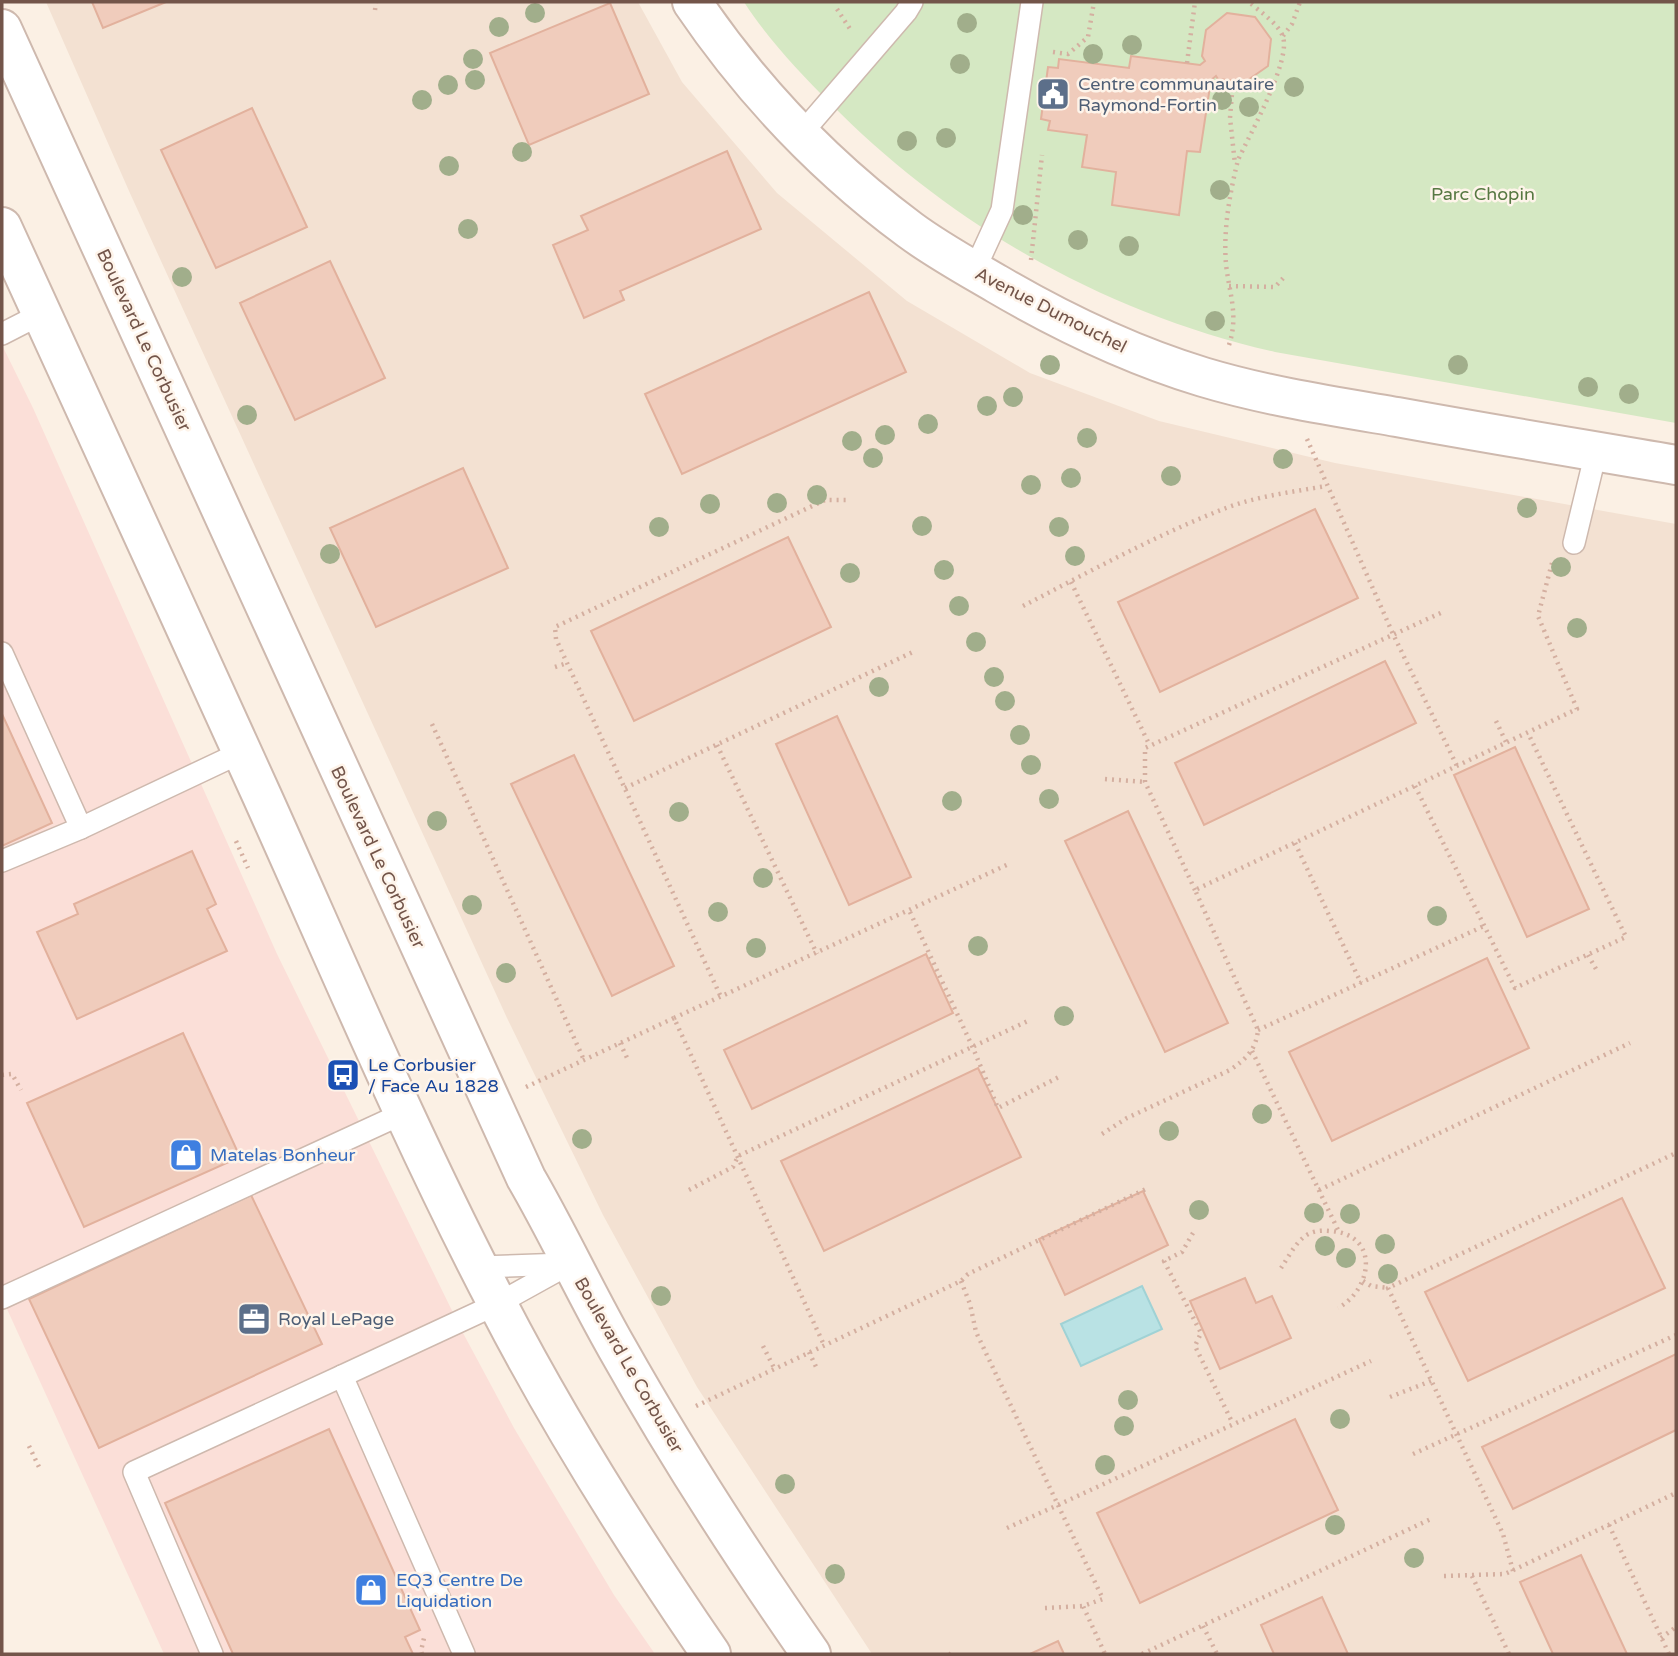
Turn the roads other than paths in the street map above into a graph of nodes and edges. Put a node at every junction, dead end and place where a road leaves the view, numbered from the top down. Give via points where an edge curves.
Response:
1 (692, 2) edge
2 (912, 2) edge
3 (1032, 2) edge
4 (2, 29) edge
5 (801, 134) junction
6 (2, 227) edge
7 (974, 271) junction
8 (41, 314) junction
9 (2, 334) edge
10 (1596, 452) junction
11 (1676, 466) edge
12 (1574, 543) dead end
13 (2, 653) edge
14 (242, 752) junction
15 (81, 828) junction
16 (2, 862) edge
17 (404, 1113) junction
18 (571, 1263) junction
19 (480, 1267) junction
20 (2, 1298) edge
21 (497, 1304) junction
22 (342, 1376) junction
23 (212, 1654) edge
24 (464, 1654) edge
25 (711, 1654) edge
26 (811, 1654) edge

1 - 5 street, Avenue Dumouchel via 730,56
2 - 5 lane
3 - 7 lane via 1002,210
4 - 18 street, Boulevard Le Corbusier via 526,1178
5 - 7 street, Avenue Dumouchel via 912,232
6 - 8 street
7 - 10 street, Avenue Dumouchel via 1092,334 1211,379 1270,394
8 - 9 lane
8 - 14 street
10 - 11 street, Avenue Dumouchel
10 - 12 lane
13 - 15 lane
14 - 15 lane
14 - 17 street
15 - 16 lane
17 - 19 street
17 - 20 lane
18 - 19 lane
18 - 21 lane
18 - 26 street, Boulevard Le Corbusier via 666,1434
19 - 21 street
21 - 22 lane
21 - 25 street via 603,1491
22 - 23 lane via 134,1472
22 - 24 lane

